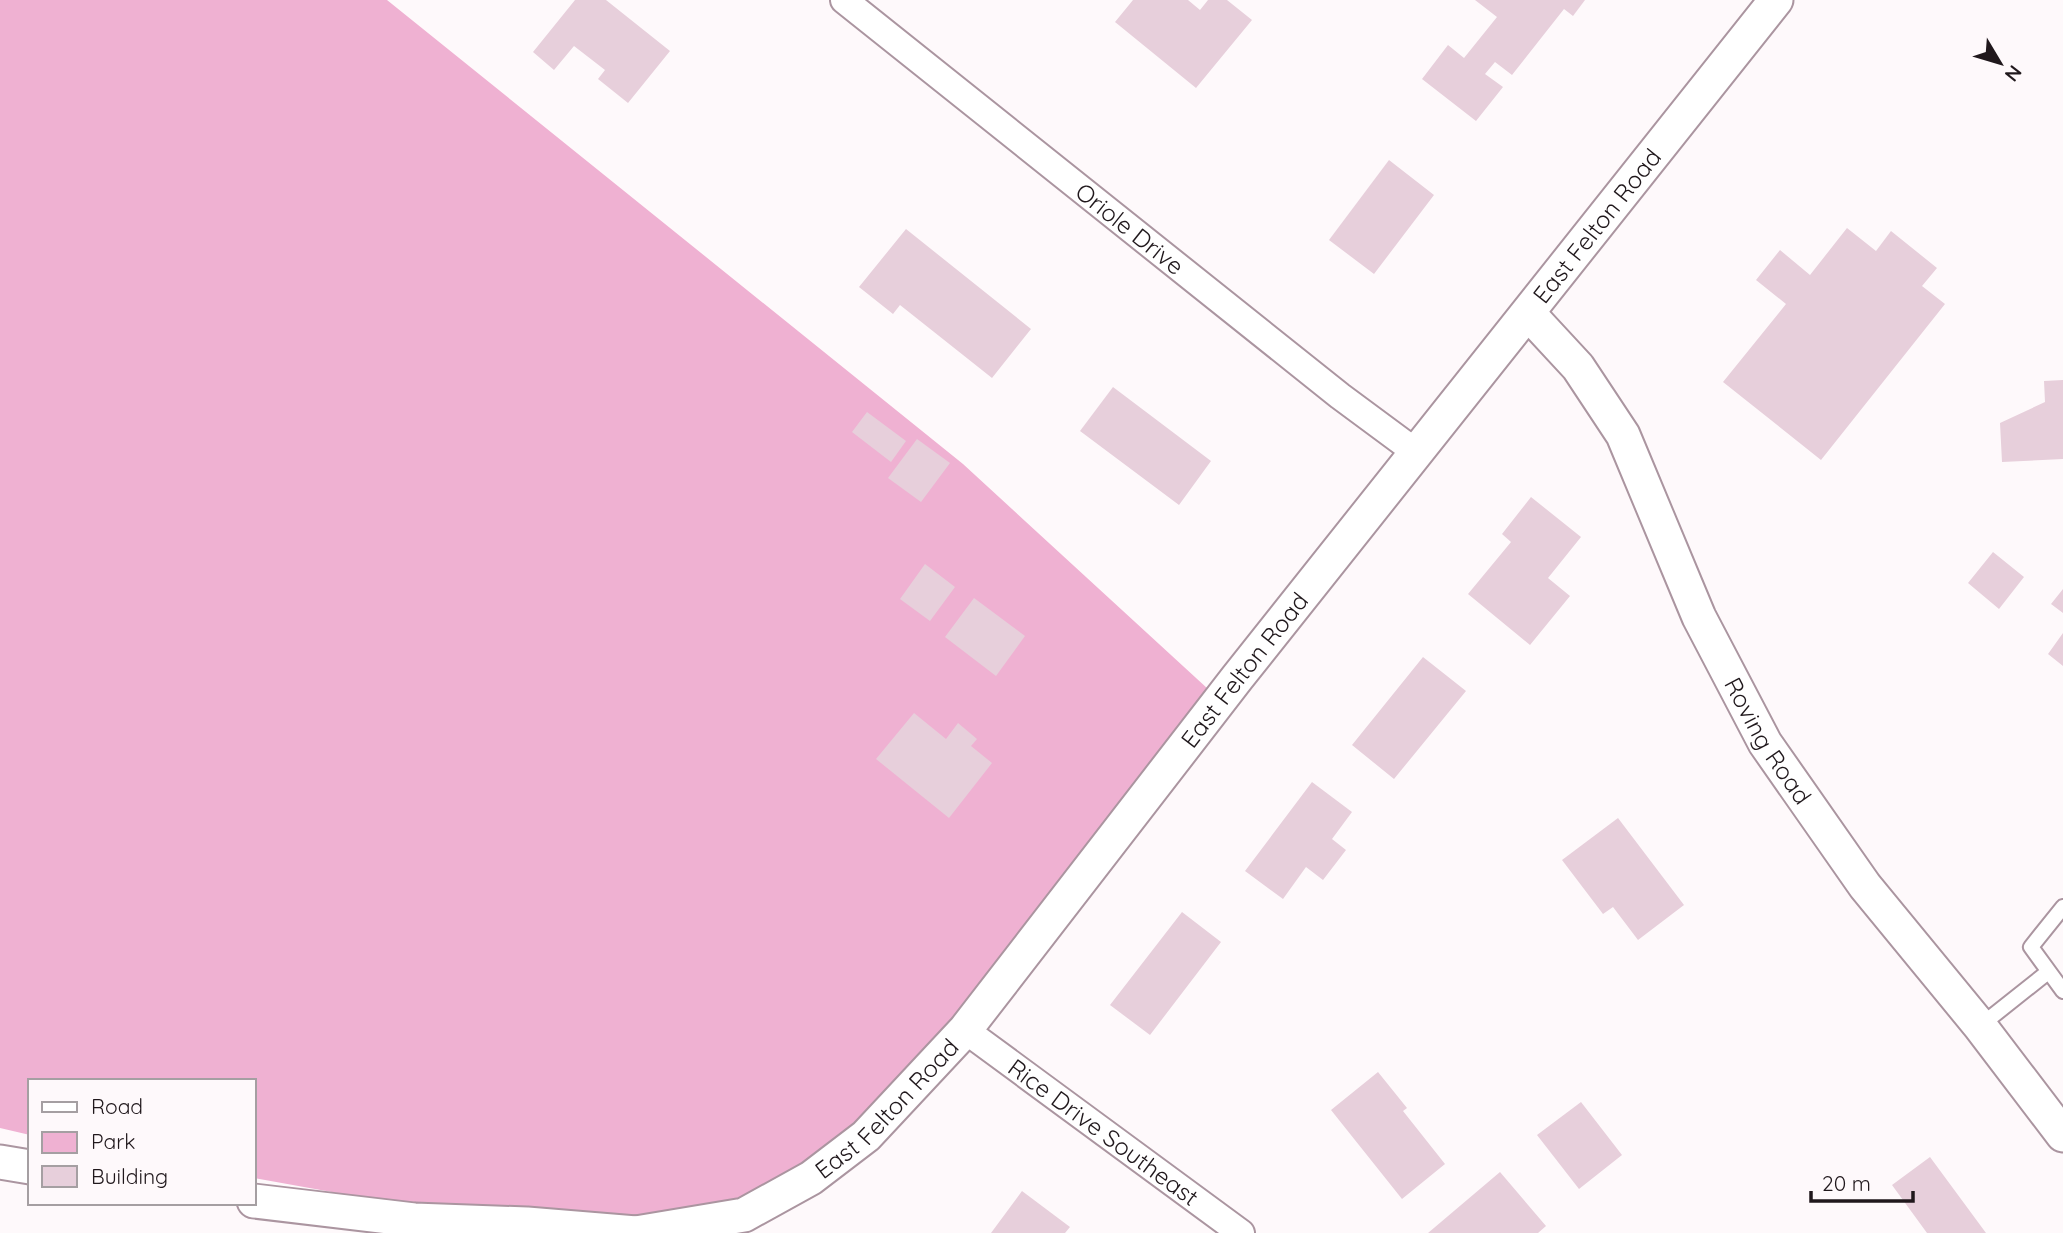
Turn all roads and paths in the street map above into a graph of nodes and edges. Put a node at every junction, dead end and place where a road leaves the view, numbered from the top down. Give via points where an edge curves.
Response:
1 (844, 0) edge
2 (1776, 0) edge
3 (1528, 313) junction
4 (1417, 453) junction
5 (2063, 907) edge
6 (2048, 972) junction
7 (2063, 990) edge
8 (1980, 1026) junction
9 (965, 1030) junction
10 (2063, 1135) edge
11 (0, 1161) edge
12 (28, 1167) edge
13 (256, 1201) edge
14 (1209, 1224) edge
15 (636, 1233) edge
16 (1241, 1233) edge

1 - 4 street, Oriole Drive
2 - 3 street, East Felton Road
3 - 4 street, East Felton Road
3 - 8 street, Roving Road via 1578,366 1623,435 1699,617 1765,743 1865,886
4 - 9 street, East Felton Road
5 - 6 lane via 2031,947
6 - 7 lane
6 - 8 lane
8 - 10 street, Roving Road
9 - 14 street, Rice Drive Southeast
9 - 15 street, East Felton Road via 866,1136 811,1178 744,1215
11 - 12 street
13 - 15 street, East Felton Road via 414,1220
14 - 16 street, Rice Drive Southeast

